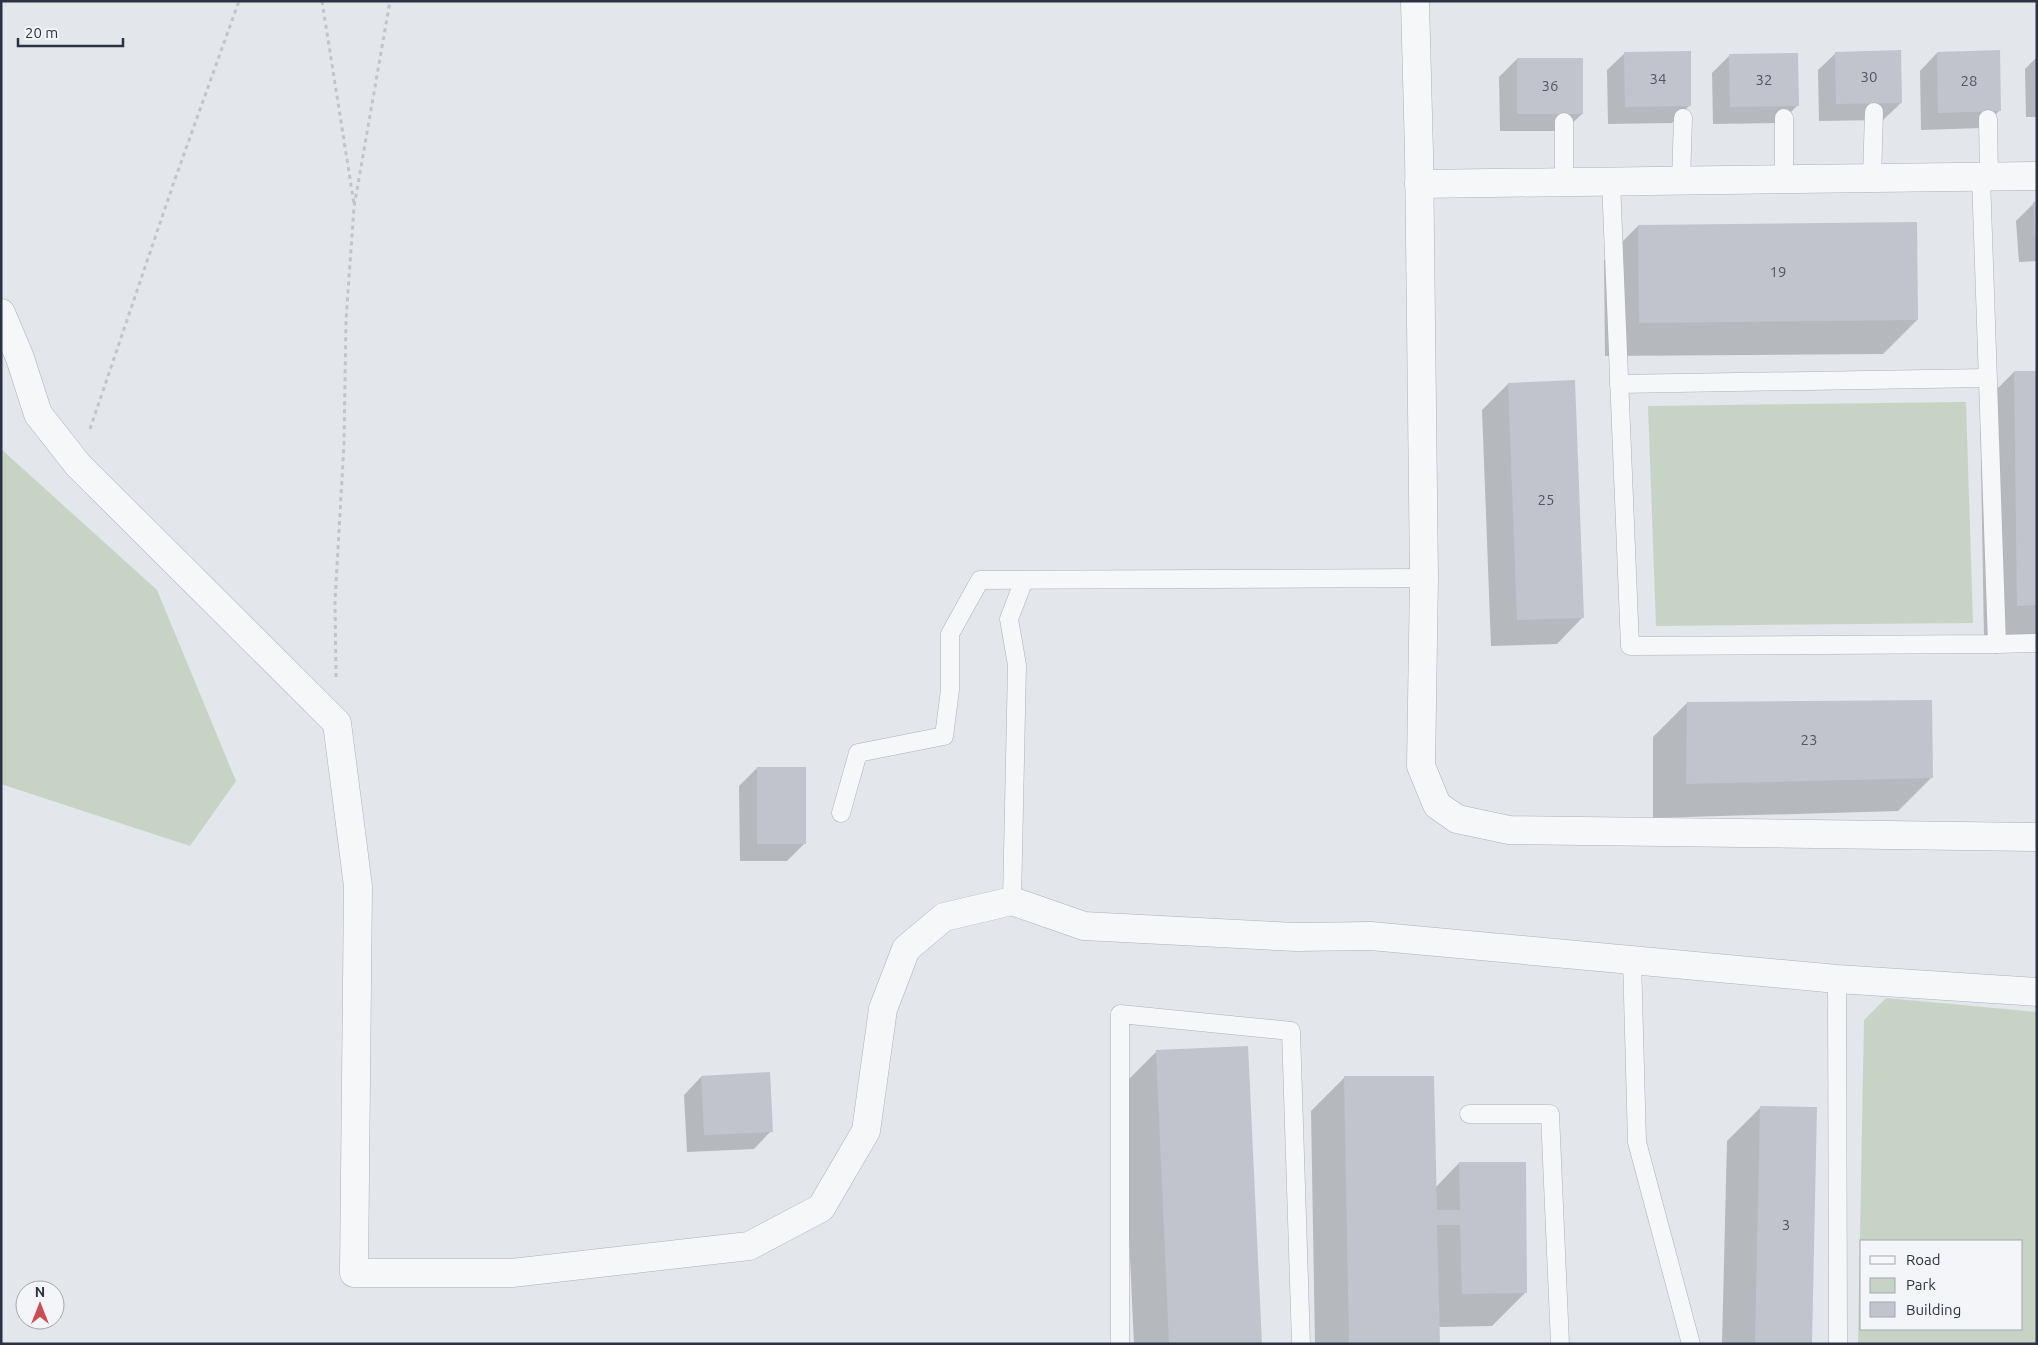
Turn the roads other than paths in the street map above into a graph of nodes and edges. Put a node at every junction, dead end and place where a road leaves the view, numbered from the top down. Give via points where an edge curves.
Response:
1 (1415, 1) edge
2 (1874, 112) dead end
3 (1683, 118) dead end
4 (1784, 118) dead end
5 (1988, 119) dead end
6 (1564, 122) dead end
7 (2037, 176) edge
8 (1985, 177) junction
9 (1872, 178) junction
10 (1784, 179) junction
11 (1681, 181) junction
12 (1564, 182) junction
13 (1611, 182) junction
14 (1419, 184) junction
15 (1, 313) edge
16 (1986, 378) junction
17 (1619, 384) junction
18 (1424, 578) junction
19 (1024, 580) junction
20 (2037, 643) edge
21 (1997, 644) junction
22 (841, 813) dead end
23 (2037, 837) edge
24 (1012, 901) junction
25 (1632, 958) junction
26 (1838, 979) junction
27 (2037, 992) edge
28 (1469, 1114) dead end
29 (1120, 1344) edge
30 (1301, 1344) edge
31 (1560, 1344) edge
32 (1691, 1344) edge
33 (1838, 1344) edge

1 - 14 street
2 - 9 lane
3 - 11 lane
4 - 10 lane
5 - 8 lane
6 - 12 lane
7 - 8 street
8 - 9 street
8 - 16 lane
9 - 10 street
10 - 11 street
11 - 13 street
12 - 13 street
12 - 14 street
13 - 17 lane
14 - 18 street
15 - 24 street via 38,414 78,465 337,723 358,886 354,1273 512,1273 749,1246 821,1208 866,1131 883,1010 906,949 944,917
16 - 17 lane
16 - 21 lane
17 - 21 lane via 1630,646
18 - 19 lane
18 - 23 street via 1421,766 1438,805 1457,819 1509,830
19 - 22 lane via 980,580 950,634 950,690 944,736 858,753
19 - 24 lane via 1009,619 1017,665
20 - 21 lane
24 - 25 street via 1084,926 1296,938 1371,936
25 - 26 street
25 - 32 lane via 1637,1142
26 - 27 street
26 - 33 lane
28 - 31 lane via 1550,1114
29 - 30 lane via 1120,1014 1291,1030

